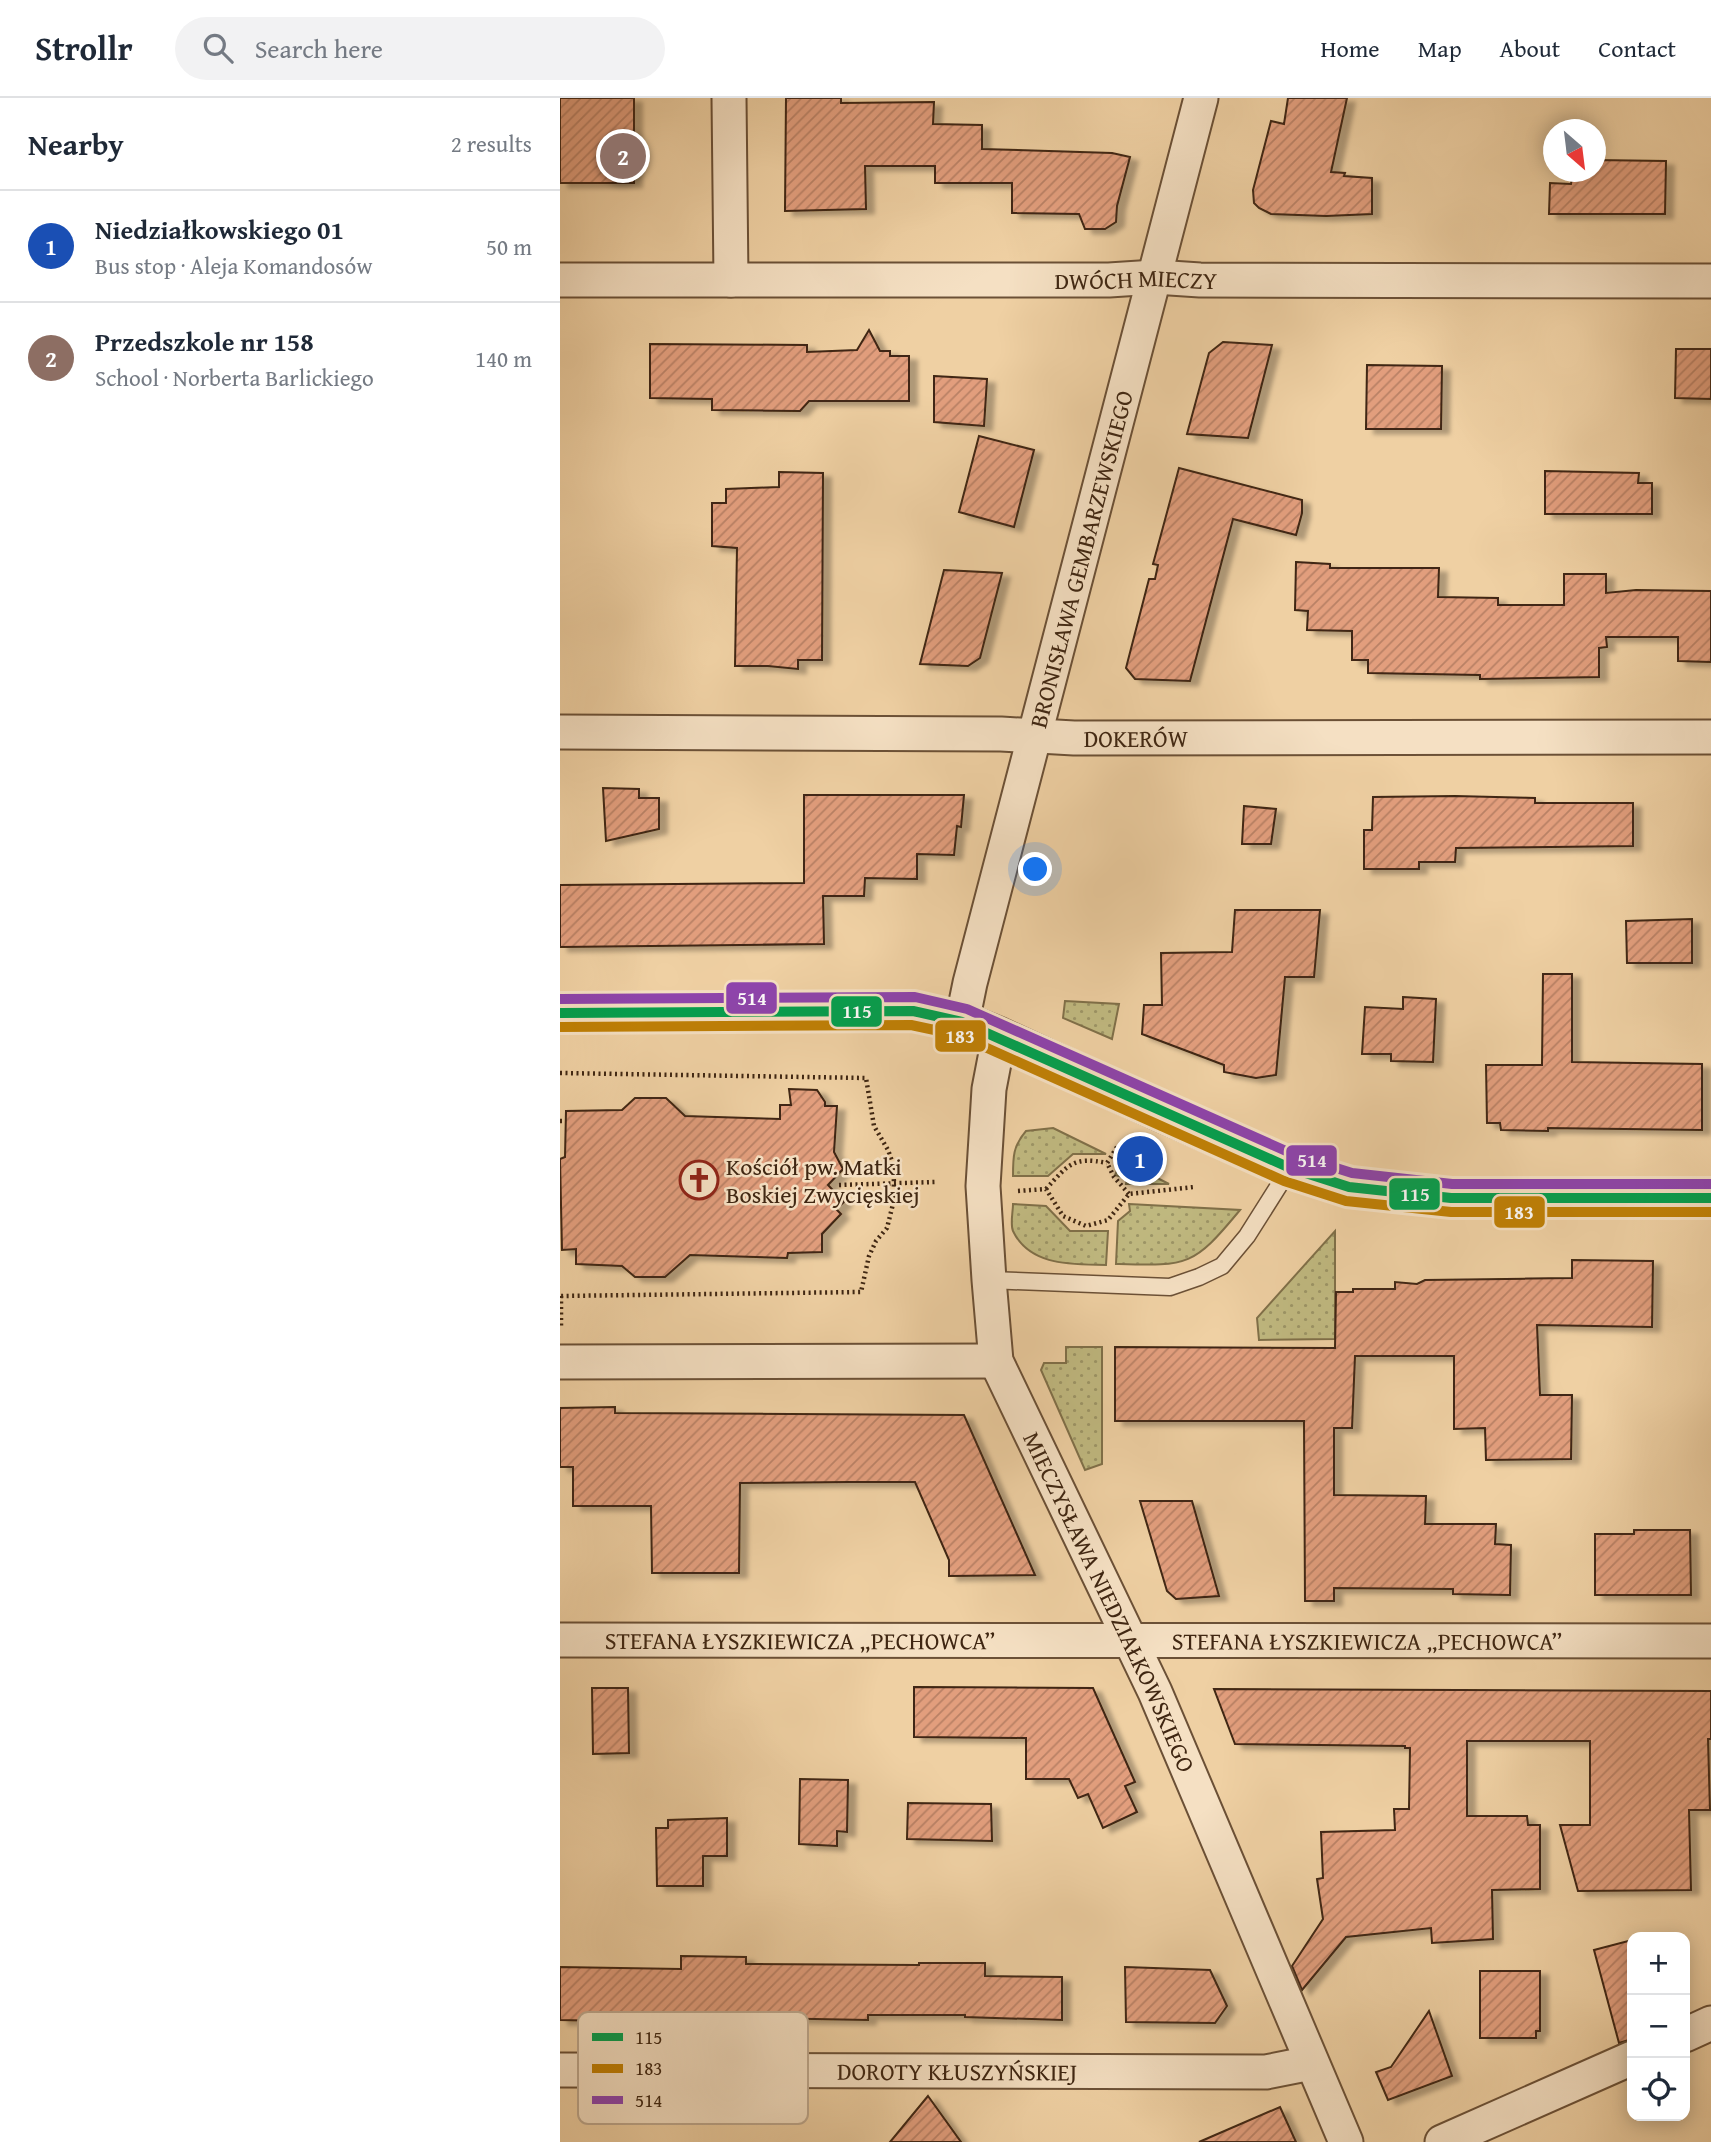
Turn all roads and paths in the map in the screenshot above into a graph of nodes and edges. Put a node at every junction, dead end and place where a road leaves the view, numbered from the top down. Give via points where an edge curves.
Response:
1 (729, 98) edge
2 (1201, 98) edge
3 (1155, 278) junction
4 (560, 280) edge
5 (731, 280) junction
6 (1711, 281) edge
7 (560, 732) edge
8 (1033, 737) junction
9 (1711, 737) edge
10 (560, 1013) edge
11 (962, 1022) junction
12 (999, 1037) junction
13 (560, 1073) edge
14 (1117, 1147) dead end
15 (1107, 1163) junction
16 (1290, 1168) junction
17 (934, 1182) dead end
18 (894, 1183) junction
19 (839, 1185) dead end
20 (1194, 1187) dead end
21 (1046, 1189) junction
22 (1014, 1191) dead end
23 (1129, 1194) junction
24 (1711, 1198) edge
25 (989, 1280) junction
26 (560, 1296) edge
27 (996, 1361) junction
28 (560, 1362) edge
29 (560, 1640) edge
30 (1131, 1641) junction
31 (1711, 1641) edge
32 (1711, 2024) edge
33 (1690, 2033) edge
34 (1627, 2060) edge
35 (1311, 2063) junction
36 (560, 2070) edge
37 (578, 2070) edge
38 (808, 2071) edge
39 (1346, 2142) edge
40 (1442, 2142) edge

1 - 5 street
2 - 3 street, BRONISŁAWA GEMBARZEWSKIEGO
3 - 5 street, DWÓCH MIECZY
3 - 6 street, DWÓCH MIECZY
3 - 8 street, BRONISŁAWA GEMBARZEWSKIEGO
4 - 5 street, DWÓCH MIECZY
7 - 8 street, DOKERÓW
8 - 9 street, DOKERÓW
8 - 11 street, BRONISŁAWA GEMBARZEWSKIEGO
10 - 11 street via 913,1011
11 - 12 street
12 - 16 street
12 - 25 street, MIECZYSŁAWA NIEDZIAŁKOWSKIEGO via 989,1089 983,1186
13 - 18 path via 866,1078 874,1125 893,1164
14 - 15 path
15 - 21 path via 1086,1159 1069,1164
15 - 23 path
16 - 24 street via 1349,1187 1451,1198
16 - 25 lane via 1222,1266 1199,1277 1170,1287
17 - 18 path
18 - 19 path
18 - 26 path via 887,1228 869,1256 861,1292
20 - 23 path
21 - 22 path
21 - 23 path via 1063,1216 1086,1226 1108,1220
25 - 27 street, MIECZYSŁAWA NIEDZIAŁKOWSKIEGO
27 - 28 street
27 - 30 street, MIECZYSŁAWA NIEDZIAŁKOWSKIEGO
29 - 30 street, STEFANA ŁYSZKIEWICZA „PECHOWCA”
30 - 31 street, STEFANA ŁYSZKIEWICZA „PECHOWCA”
30 - 35 street, MIECZYSŁAWA NIEDZIAŁKOWSKIEGO
32 - 33 street
34 - 40 street
35 - 38 street, DOROTY KŁUSZYŃSKIEJ via 1266,2072
35 - 39 street, MIECZYSŁAWA NIEDZIAŁKOWSKIEGO
36 - 37 street, DOROTY KŁUSZYŃSKIEJ

